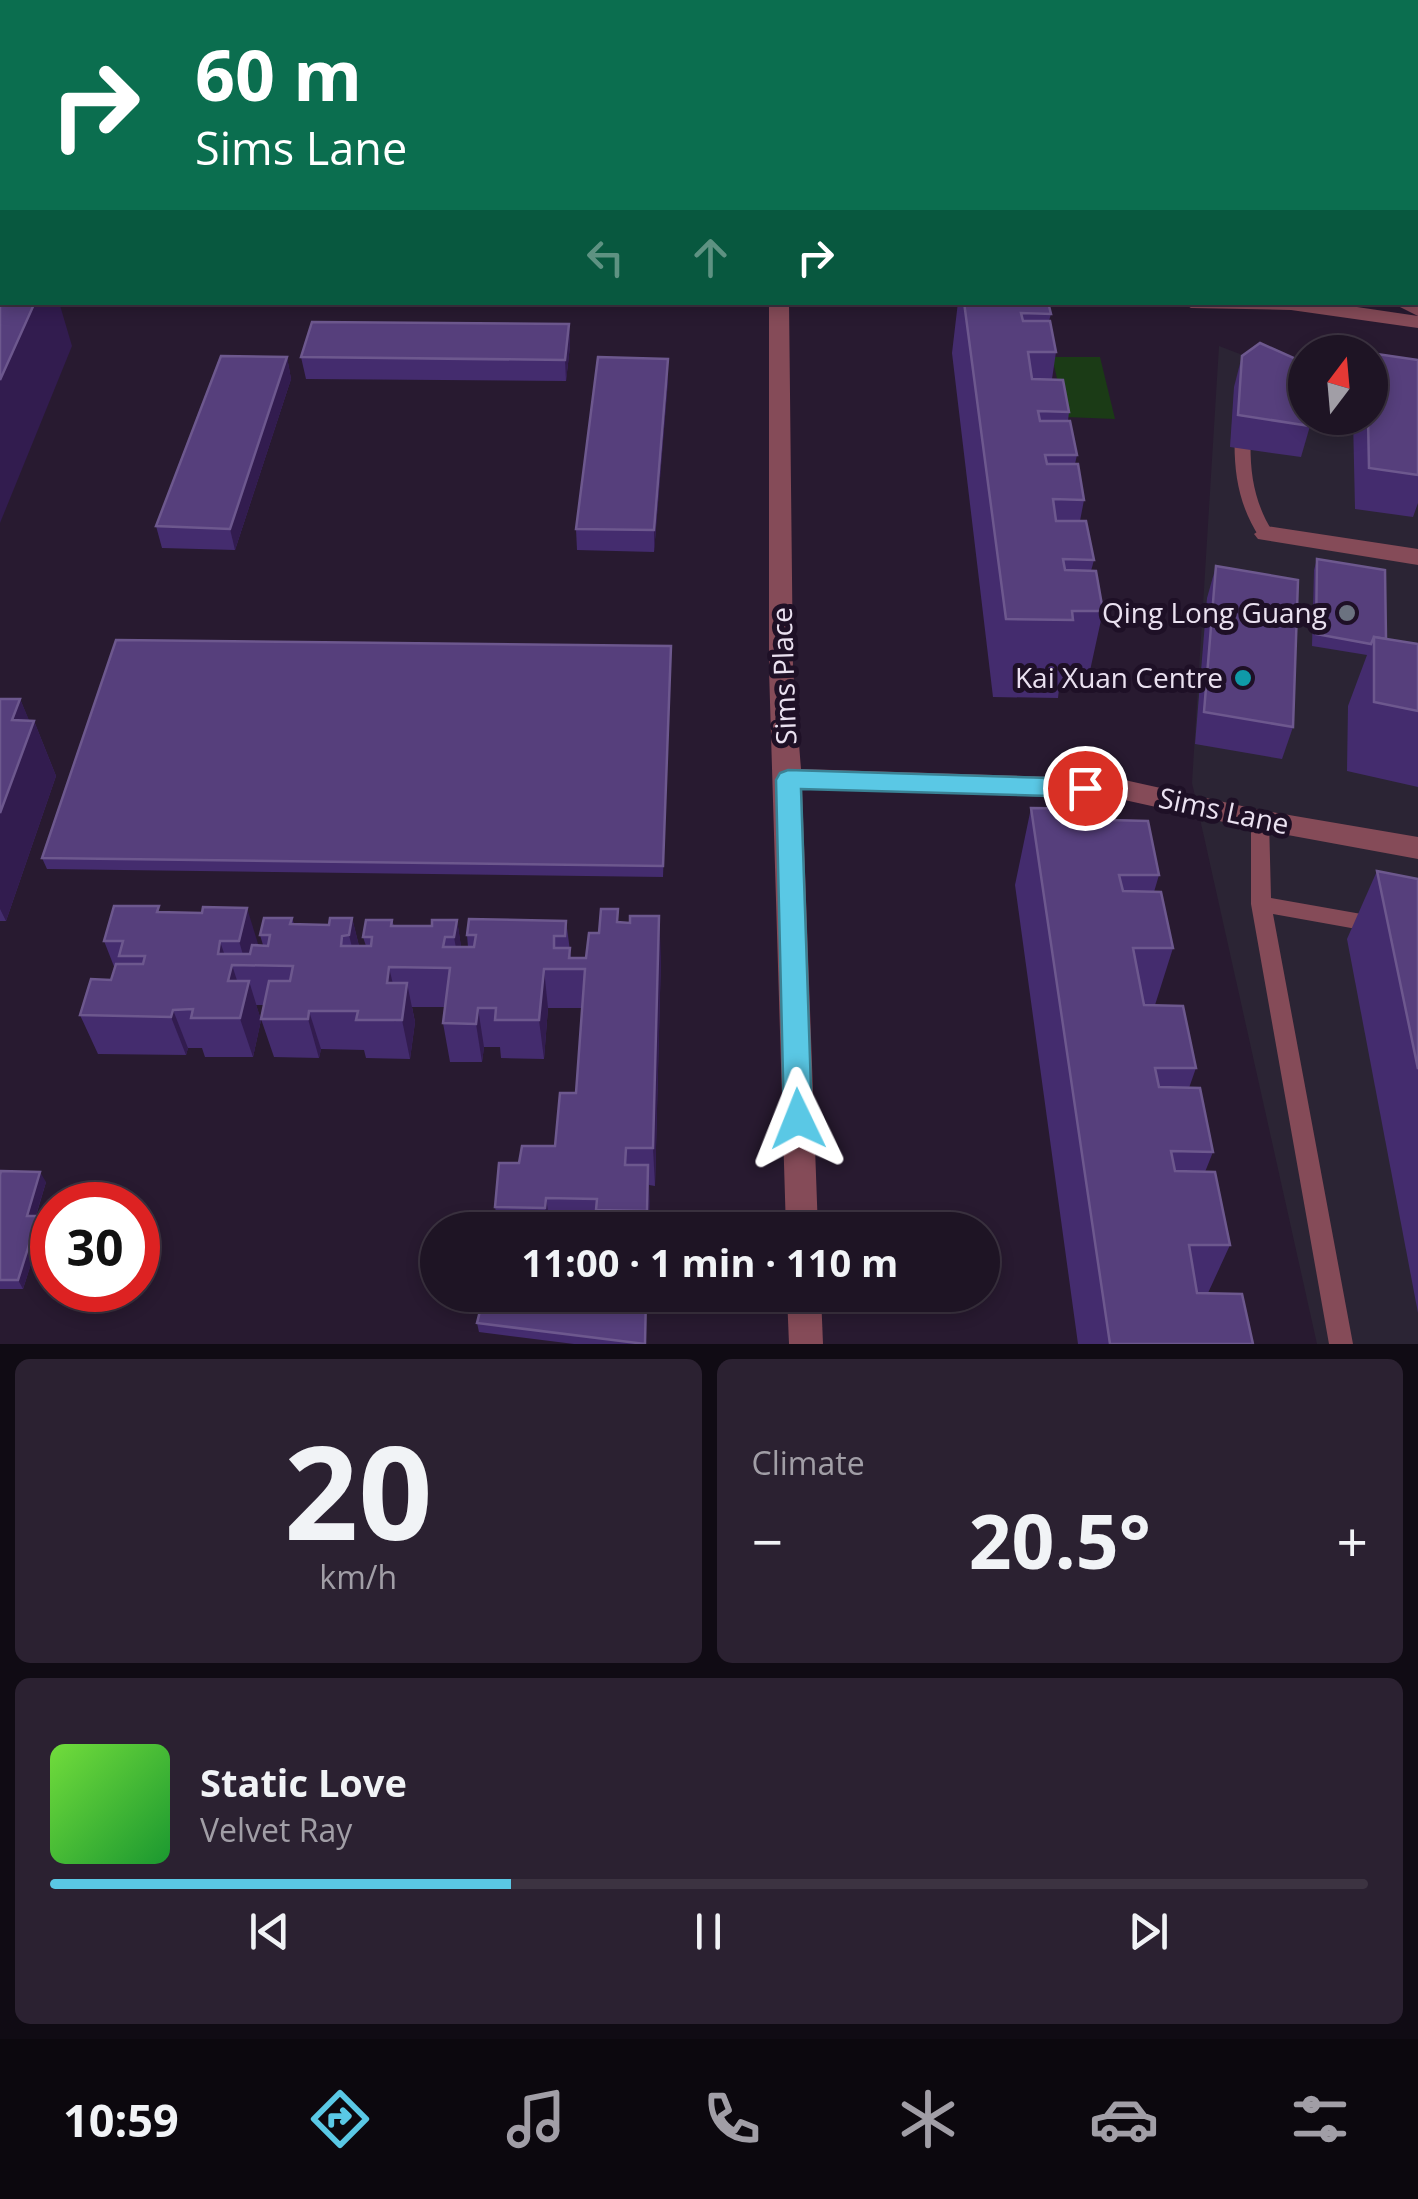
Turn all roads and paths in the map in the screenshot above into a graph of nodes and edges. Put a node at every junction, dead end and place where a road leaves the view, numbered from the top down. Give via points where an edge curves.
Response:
1 (779, 305) edge
2 (1298, 305) edge
3 (1418, 322) edge
4 (1244, 402) edge
5 (1266, 534) joint
6 (1418, 557) edge
7 (788, 780) junction
8 (1260, 820) junction
9 (1418, 848) edge
10 (1261, 904) junction
11 (1418, 932) edge
12 (801, 1212) edge
13 (805, 1312) edge
14 (806, 1344) edge
15 (1341, 1344) edge

1 - 7 street, Sims Place
2 - 3 street
4 - 5 lane via 1241,472 1254,519
5 - 6 street
7 - 8 street, Sims Lane via 1120,790
7 - 12 street, Sims Place
8 - 9 street, Sims Lane
8 - 10 lane
10 - 11 lane
10 - 15 lane
13 - 14 street

